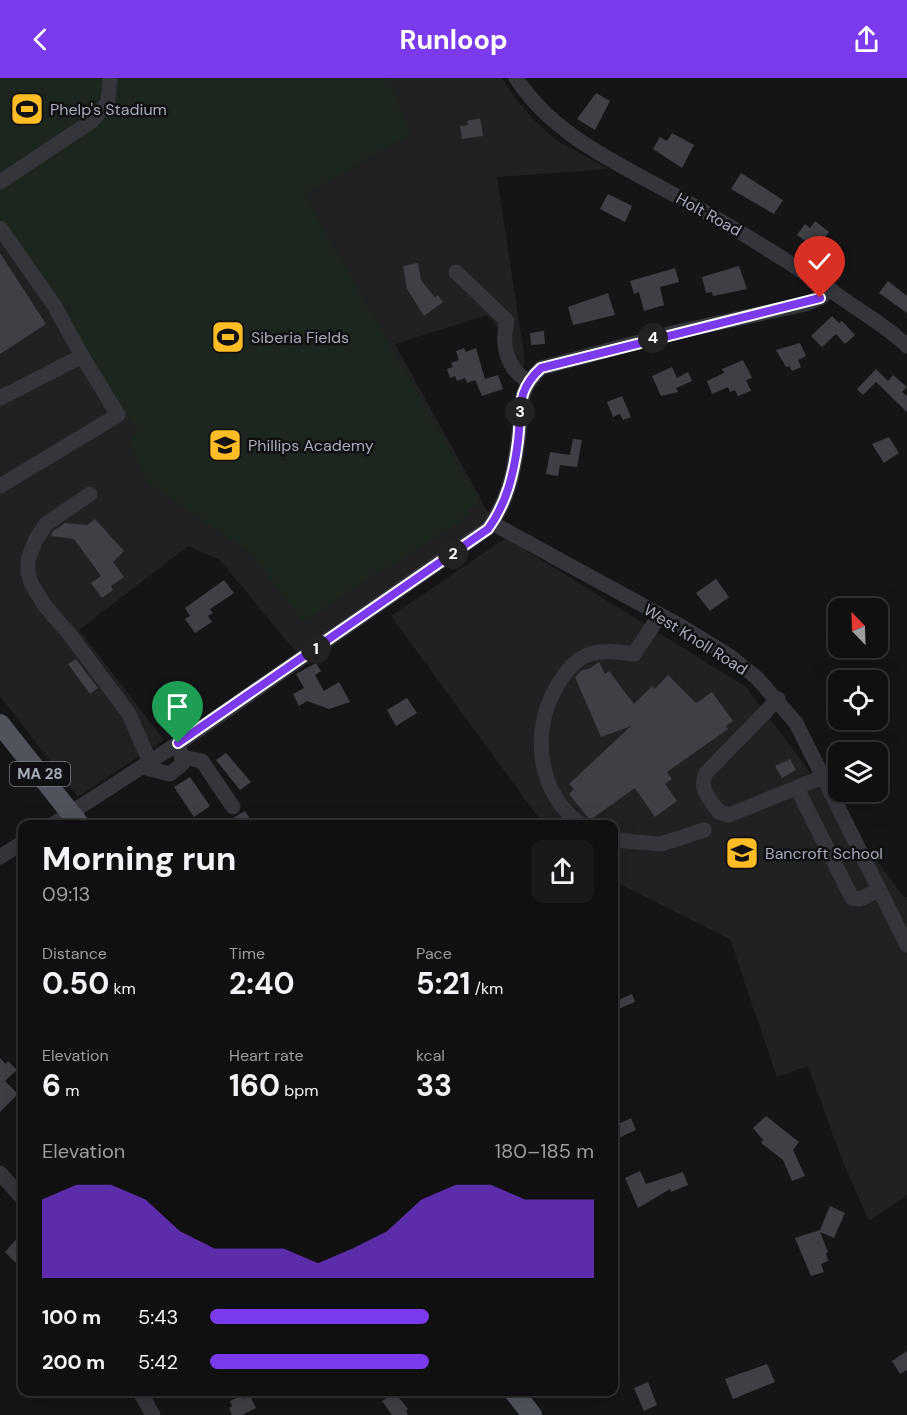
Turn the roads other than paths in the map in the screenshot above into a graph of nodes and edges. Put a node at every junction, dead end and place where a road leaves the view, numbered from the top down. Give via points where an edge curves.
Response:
1 (110, 78) edge
2 (516, 78) edge
3 (0, 182) edge
4 (0, 228) edge
5 (456, 272) dead end
6 (831, 289) junction
7 (907, 346) edge
8 (82, 356) junction
9 (528, 381) junction
10 (0, 398) edge
11 (0, 486) edge
12 (90, 495) dead end
13 (492, 523) junction
14 (660, 615) junction
15 (778, 699) junction
16 (4, 737) edge
17 (180, 750) junction
18 (146, 765) junction
19 (824, 777) junction
20 (797, 788) junction
21 (233, 807) dead end
22 (75, 819) edge
23 (577, 820) edge
24 (704, 830) dead end
25 (618, 840) edge
26 (18, 846) edge
27 (0, 857) edge
28 (879, 890) junction
29 (907, 945) edge
30 (0, 1173) edge
31 (18, 1193) edge
32 (142, 1396) edge
33 (517, 1396) edge
34 (151, 1414) edge
35 (532, 1415) edge

1 - 3 street via 108,102 92,121
2 - 6 street, Holt Road via 543,111 589,147 743,233
4 - 8 street via 54,305
5 - 9 street via 507,321 506,353 515,374
6 - 7 street, Holt Road
6 - 9 street via 805,304 566,360 541,368
8 - 10 street
8 - 11 street via 118,415
9 - 13 street via 505,502
12 - 18 street via 46,524 28,560 28,572 45,606 129,714
13 - 14 street, West Knoll Road
13 - 17 street
14 - 15 street, West Knoll Road via 731,657
14 - 23 street via 634,654 610,651 587,655 564,673 549,699 540,730 545,773 559,801
15 - 19 street, West Knoll Road via 796,723
15 - 20 street via 706,773 702,780 704,790 719,813 729,815
16 - 22 main road, MA 28
17 - 18 street
17 - 18 street via 183,763 170,774
17 - 21 street via 202,761
18 - 22 street
19 - 20 street
19 - 28 street, West Knoll Road
20 - 28 street via 852,898
24 - 25 street via 662,844
26 - 27 street
28 - 29 street, West Knoll Road
30 - 31 street
32 - 34 street
33 - 35 main road

